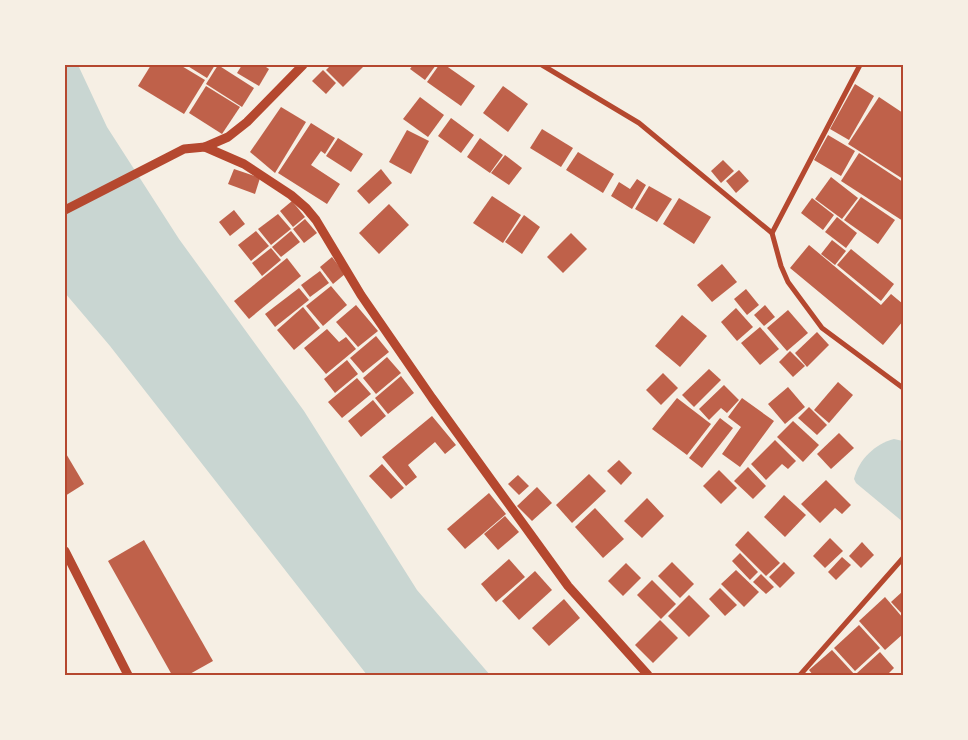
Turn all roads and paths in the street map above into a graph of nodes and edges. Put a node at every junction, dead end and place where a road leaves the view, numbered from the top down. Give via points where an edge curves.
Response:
1 (303, 65) edge
2 (542, 65) edge
3 (860, 65) edge
4 (205, 147) junction
5 (65, 210) edge
6 (772, 233) junction
7 (903, 388) edge
8 (65, 551) edge
9 (903, 558) edge
10 (128, 675) edge
11 (648, 675) edge
12 (800, 675) edge

1 - 4 street via 247,122 228,137
2 - 6 street via 639,122
3 - 6 street
4 - 5 street via 184,149 168,156
4 - 11 street via 244,164 306,208 432,398 568,586
6 - 7 street via 788,282 822,328
8 - 10 street
9 - 12 street

